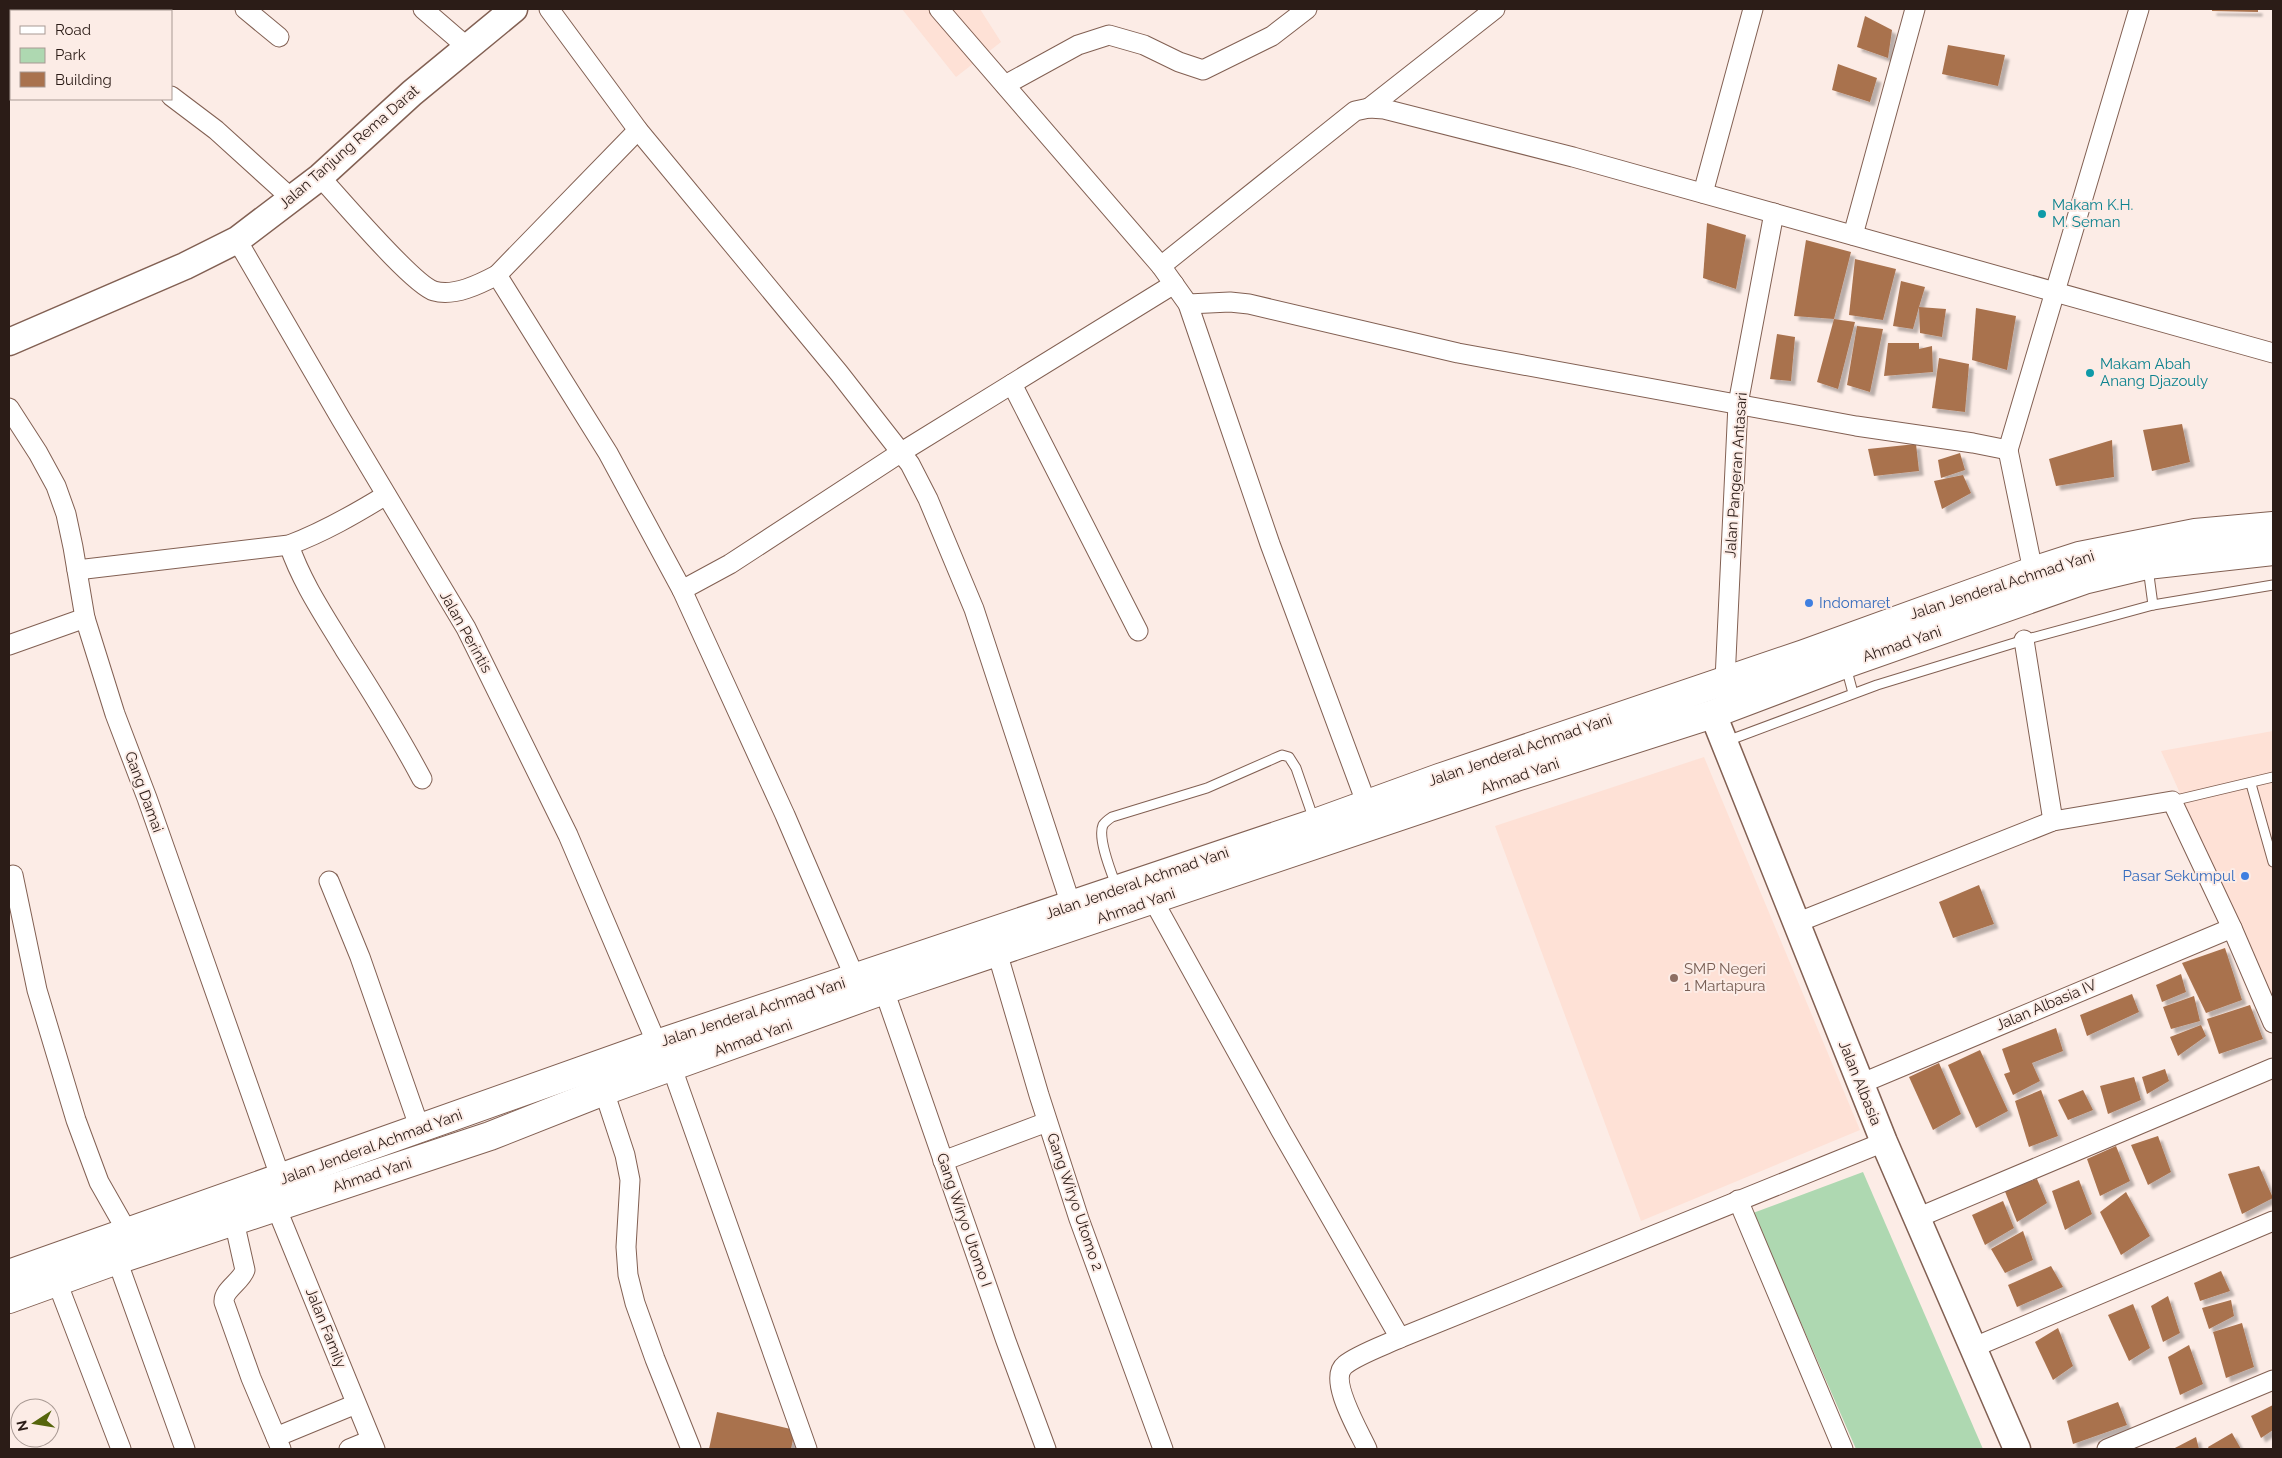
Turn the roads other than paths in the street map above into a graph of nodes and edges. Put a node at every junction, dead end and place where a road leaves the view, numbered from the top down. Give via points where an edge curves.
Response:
1 (245, 9) edge
2 (423, 9) edge
3 (514, 9) edge
4 (549, 9) edge
5 (939, 9) edge
6 (1307, 9) edge
7 (1495, 9) edge
8 (1753, 9) edge
9 (1915, 9) edge
10 (2139, 9) edge
11 (279, 37) dead end
12 (467, 48) junction
13 (1005, 85) junction
14 (172, 97) edge
15 (1369, 108) junction
16 (638, 130) junction
17 (320, 177) junction
18 (1703, 193) junction
19 (292, 198) junction
20 (1774, 213) junction
21 (1854, 235) junction
22 (237, 240) junction
23 (1161, 266) junction
24 (497, 275) junction
25 (1174, 284) junction
26 (2056, 291) junction
27 (1188, 304) junction
28 (9, 342) edge
29 (2273, 353) edge
30 (1012, 384) junction
31 (1738, 404) junction
32 (9, 408) edge
33 (2008, 450) junction
34 (900, 453) junction
35 (386, 495) junction
36 (2273, 526) edge
37 (289, 545) junction
38 (2273, 551) edge
39 (2147, 565) junction
40 (77, 570) junction
41 (2033, 571) junction
42 (2273, 585) edge
43 (682, 590) junction
44 (2152, 605) junction
45 (85, 618) junction
46 (1928, 622) junction
47 (1138, 631) dead end
48 (1900, 632) junction
49 (2024, 640) junction
50 (9, 645) edge
51 (1845, 664) junction
52 (1724, 680) junction
53 (1854, 693) junction
54 (1713, 714) junction
55 (1726, 742) junction
56 (2273, 777) edge
57 (422, 779) dead end
58 (2250, 784) junction
59 (2172, 801) junction
60 (1367, 804) junction
61 (2053, 821) junction
62 (1315, 823) junction
63 (2273, 862) edge
64 (13, 875) dead end
65 (329, 881) dead end
66 (1122, 899) junction
67 (1153, 900) junction
68 (1071, 905) junction
69 (1796, 923) junction
70 (2232, 928) junction
71 (997, 952) junction
72 (855, 978) junction
73 (884, 990) junction
74 (2273, 1023) edge
75 (657, 1044) junction
76 (672, 1068) junction
77 (2273, 1068) edge
78 (561, 1079) junction
79 (1860, 1084) junction
80 (604, 1091) junction
81 (517, 1094) junction
82 (572, 1104) junction
83 (528, 1120) junction
84 (1048, 1122) junction
85 (420, 1129) junction
86 (1884, 1142) junction
87 (943, 1161) junction
88 (281, 1179) junction
89 (1738, 1200) junction
90 (276, 1207) junction
91 (1916, 1218) junction
92 (234, 1221) junction
93 (2273, 1221) edge
94 (128, 1232) junction
95 (117, 1260) junction
96 (9, 1274) edge
97 (57, 1282) junction
98 (9, 1299) edge
99 (1400, 1338) junction
100 (1972, 1348) junction
101 (2273, 1380) edge
102 (356, 1404) junction
103 (278, 1443) edge
104 (373, 1445) edge
105 (121, 1449) edge
106 (185, 1449) edge
107 (349, 1449) edge
108 (691, 1449) edge
109 (807, 1449) edge
110 (1046, 1449) edge
111 (1163, 1449) edge
112 (1367, 1449) edge
113 (1843, 1449) edge
114 (2018, 1449) edge
115 (2107, 1449) edge

1 - 11 street
2 - 12 street
3 - 12 street, Jalan Tanjung Rema Darat
4 - 16 street
5 - 13 street
6 - 13 street via 1272,36 1204,70 1178,62 1144,45 1109,35 1078,45
7 - 15 street
8 - 18 street
9 - 21 street
10 - 26 street
12 - 17 street, Jalan Tanjung Rema Darat
13 - 23 street
14 - 19 street via 216,130
15 - 18 street via 1384,109
15 - 23 street via 1355,112
16 - 24 street
16 - 34 street via 839,373
17 - 19 street, Jalan Tanjung Rema Darat
17 - 24 street via 412,275 432,290 461,289
18 - 20 street
19 - 22 street, Jalan Tanjung Rema Darat
20 - 21 street
20 - 31 street, Jalan Pangeran Antasari
21 - 26 street
22 - 28 street, Jalan Tanjung Rema Darat
22 - 35 street, Jalan Perintis
23 - 25 street
24 - 43 street via 608,453
25 - 27 street
25 - 30 street
26 - 29 street
26 - 33 street
27 - 31 street via 1249,304 1458,353
27 - 60 street via 1270,544
30 - 34 street
30 - 47 street
31 - 33 street
31 - 52 street, Jalan Pangeran Antasari
32 - 40 street, Gang Damai via 56,486 66,514
33 - 41 street
34 - 43 street via 730,564
34 - 68 street via 910,464 928,499 974,609
35 - 37 street via 342,521
35 - 75 street, Jalan Perintis via 466,628 514,724 568,835
36 - 41 highway, Jalan Jenderal Achmad Yani via 2194,533 2079,556
37 - 40 street
37 - 57 street via 318,608 395,729
38 - 39 highway, Ahmad Yani
39 - 44 lane
39 - 46 highway, Ahmad Yani
40 - 45 street, Gang Damai
41 - 46 highway, Jalan Jenderal Achmad Yani
42 - 44 lane
43 - 72 street
44 - 49 lane
45 - 50 street
45 - 88 street, Gang Damai via 115,714
46 - 48 highway, Jalan Jenderal Achmad Yani
48 - 51 highway, Ahmad Yani
48 - 52 highway, Jalan Jenderal Achmad Yani via 1804,654
49 - 53 lane
49 - 61 street
51 - 53 lane
51 - 54 highway, Ahmad Yani
52 - 60 highway, Jalan Jenderal Achmad Yani
53 - 55 lane
54 - 55 street, Jalan Albasia
54 - 67 highway, Ahmad Yani
55 - 69 street, Jalan Albasia
56 - 58 lane
58 - 59 lane
58 - 63 lane
59 - 61 street
59 - 70 street
60 - 62 highway, Jalan Jenderal Achmad Yani
61 - 69 street
62 - 66 highway, Jalan Jenderal Achmad Yani
62 - 66 lane via 1296,768 1289,757 1282,754 1206,788 1112,817 1101,832
64 - 94 street via 37,990 76,1120 99,1182
65 - 85 street via 360,957
66 - 67 highway, Ahmad Yani
66 - 68 highway, Jalan Jenderal Achmad Yani
66 - 71 highway, Ahmad Yani
67 - 99 street
68 - 72 highway, Jalan Jenderal Achmad Yani
69 - 79 street, Jalan Albasia
70 - 74 street
70 - 79 street, Jalan Albasia IV
71 - 73 highway, Ahmad Yani
71 - 84 street, Gang Wiryo Utomo 2
72 - 75 highway, Jalan Jenderal Achmad Yani
73 - 76 highway, Ahmad Yani
73 - 87 street, Gang Wiryo Utomo I
75 - 78 highway, Jalan Jenderal Achmad Yani
76 - 80 highway, Ahmad Yani
76 - 109 street
77 - 91 street
78 - 81 highway, Jalan Jenderal Achmad Yani
78 - 82 highway
79 - 86 street, Jalan Albasia
80 - 82 highway, Ahmad Yani
80 - 108 street via 630,1180 626,1247 628,1275 655,1359
81 - 83 highway
81 - 85 highway, Jalan Jenderal Achmad Yani
82 - 83 highway, Ahmad Yani
83 - 90 highway, Ahmad Yani via 490,1136
84 - 87 street
84 - 111 street, Gang Wiryo Utomo 2 via 1079,1219
85 - 88 highway, Jalan Jenderal Achmad Yani
86 - 89 street
86 - 91 street, Jalan Albasia
87 - 110 street, Gang Wiryo Utomo I
88 - 94 highway, Jalan Jenderal Achmad Yani
89 - 99 street
89 - 113 street
90 - 92 highway, Ahmad Yani
90 - 102 street, Jalan Family
91 - 100 street, Jalan Albasia
92 - 95 highway, Ahmad Yani
92 - 103 street via 244,1270 243,1276 226,1294 224,1302
93 - 100 street
94 - 96 highway, Jalan Jenderal Achmad Yani
95 - 97 highway, Ahmad Yani
95 - 106 street
97 - 98 highway, Ahmad Yani
97 - 105 street
99 - 112 street via 1345,1365 1338,1376 1340,1389
100 - 114 street, Jalan Albasia
101 - 115 street
102 - 103 street
102 - 104 street, Jalan Family
104 - 107 street

